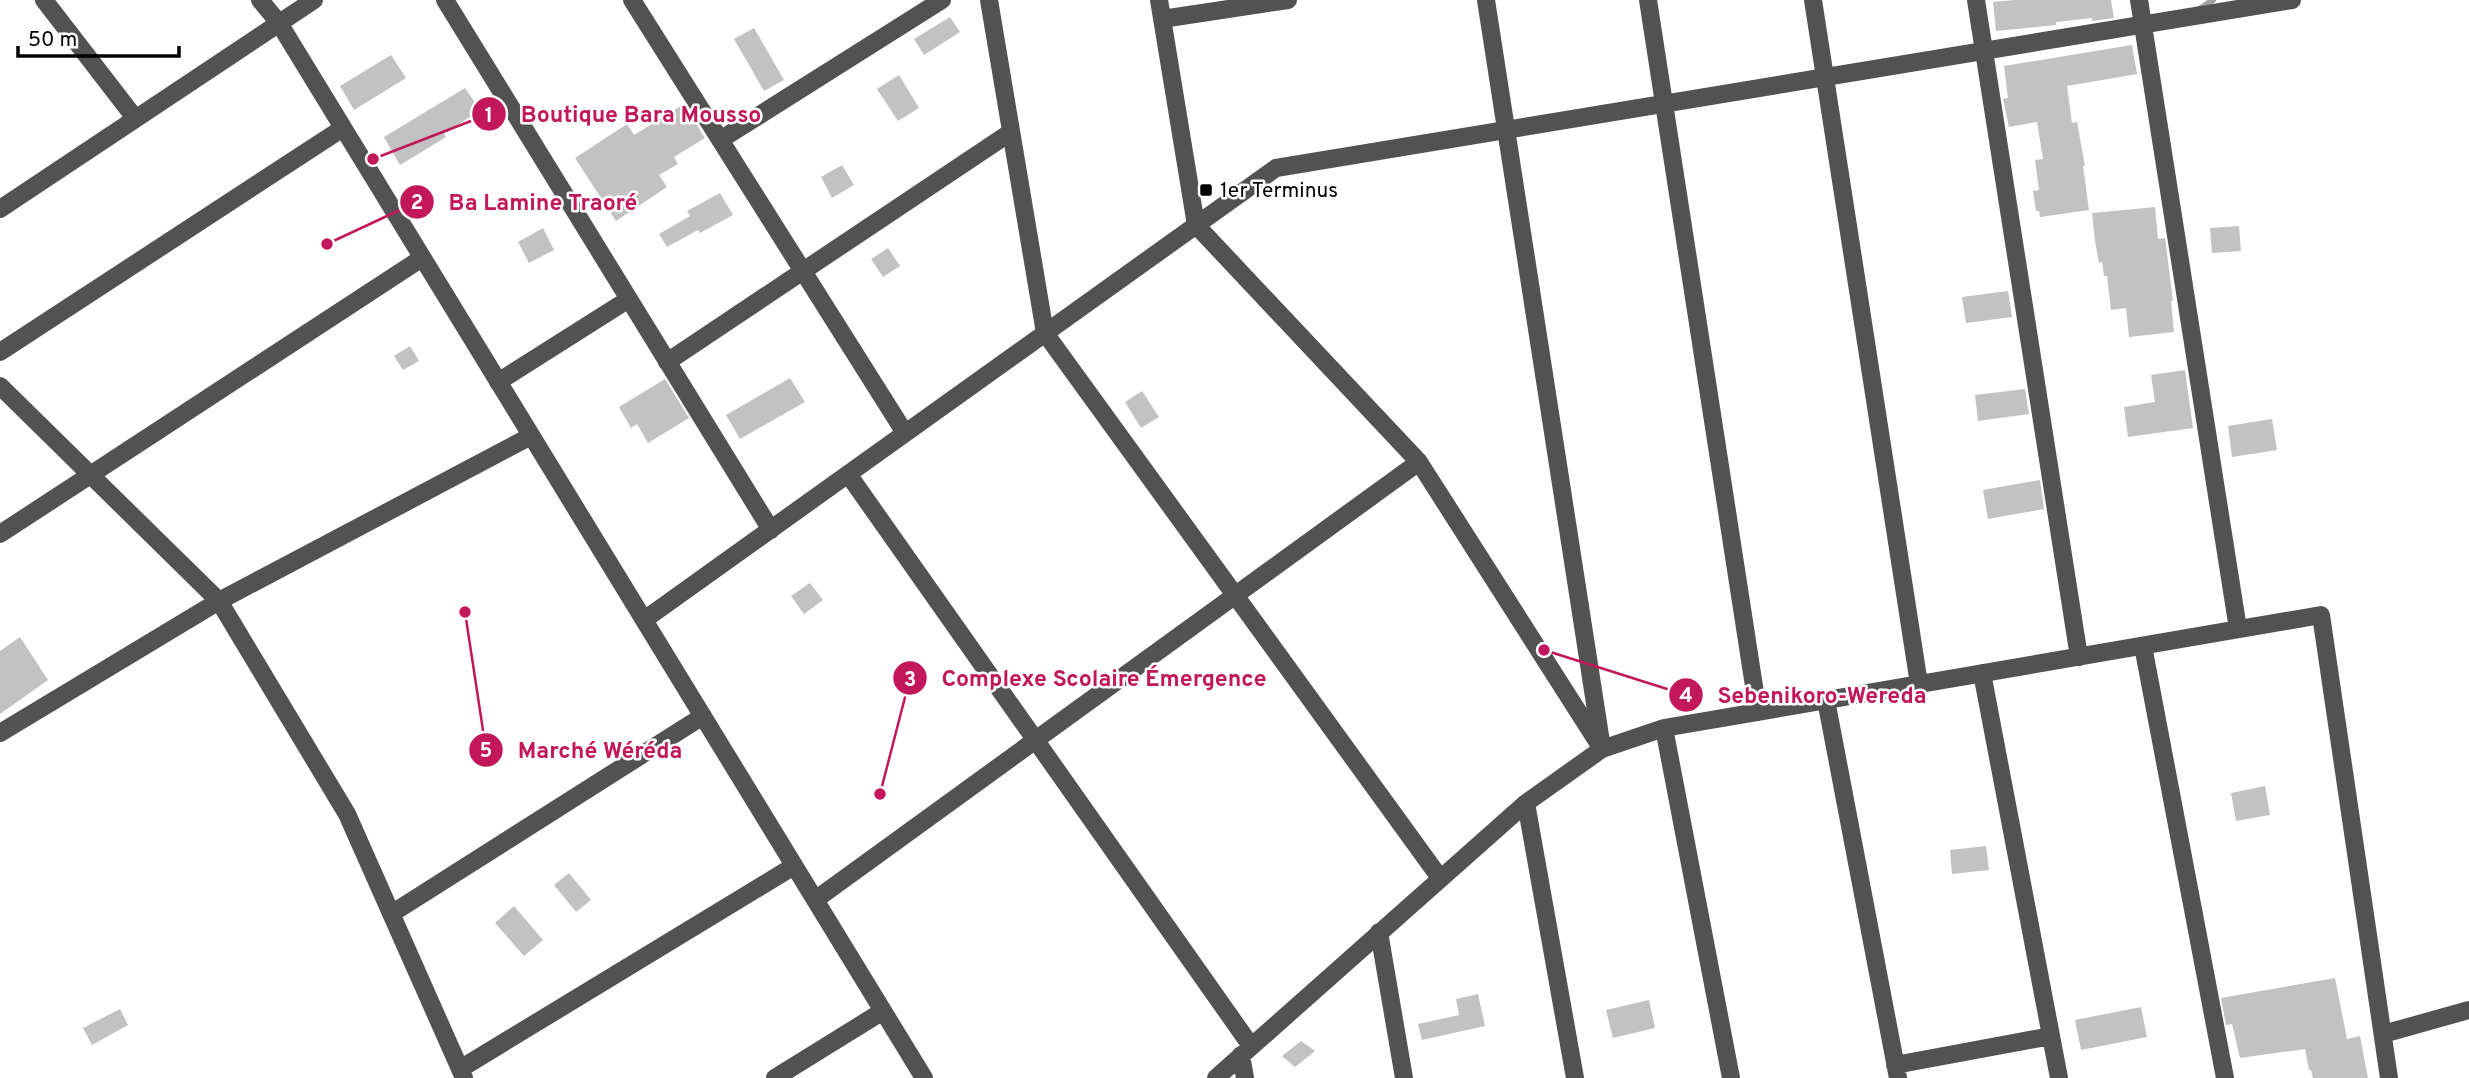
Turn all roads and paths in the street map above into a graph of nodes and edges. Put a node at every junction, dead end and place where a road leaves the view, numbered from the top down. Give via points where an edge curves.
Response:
1 (44, 0) edge
2 (260, 0) edge
3 (314, 0) edge
4 (445, 0) edge
5 (942, 0) edge
6 (989, 0) edge
7 (1159, 0) edge
8 (1288, 0) edge
9 (1486, 0) edge
10 (1648, 0) edge
11 (1813, 0) edge
12 (1976, 0) edge
13 (2139, 0) edge
14 (2292, 0) edge
15 (634, 1) edge
16 (1162, 19) junction
17 (279, 23) junction
18 (2143, 24) junction
19 (1984, 51) junction
20 (1825, 77) junction
21 (1664, 104) junction
22 (135, 118) junction
23 (342, 128) junction
24 (1506, 130) junction
25 (1011, 132) junction
26 (720, 140) junction
27 (0, 209) edge
28 (1196, 225) junction
29 (422, 258) junction
30 (803, 271) junction
31 (629, 299) junction
32 (1045, 333) junction
33 (0, 352) edge
34 (667, 362) junction
35 (498, 382) junction
36 (0, 386) edge
37 (905, 433) junction
38 (531, 436) junction
39 (1419, 463) junction
40 (848, 474) junction
41 (90, 475) junction
42 (771, 530) junction
43 (0, 534) edge
44 (1235, 596) junction
45 (219, 601) junction
46 (644, 621) junction
47 (2238, 629) junction
48 (2143, 646) junction
49 (2080, 657) junction
50 (1982, 673) junction
51 (1919, 684) junction
52 (1826, 700) junction
53 (1758, 712) junction
54 (702, 716) junction
55 (1664, 728) junction
56 (0, 733) edge
57 (1036, 741) junction
58 (1602, 749) junction
59 (1525, 803) junction
60 (794, 866) junction
61 (1440, 878) junction
62 (815, 901) junction
63 (391, 914) junction
64 (1379, 932) junction
65 (2469, 1010) edge
66 (883, 1012) junction
67 (2383, 1034) junction
68 (2051, 1037) junction
69 (1246, 1051) junction
70 (1897, 1072) edge
71 (462, 1074) edge
72 (775, 1078) edge
73 (924, 1078) edge
74 (1216, 1078) edge
75 (1245, 1078) edge
76 (1404, 1078) edge
77 (1576, 1078) edge
78 (1731, 1078) edge
79 (2059, 1078) edge
80 (2225, 1078) edge
81 (2389, 1078) edge

1 - 22 street
2 - 17 street
3 - 17 street
4 - 31 street
5 - 26 street
6 - 25 street
7 - 16 street
8 - 16 street
9 - 24 street
10 - 21 street
11 - 20 street
12 - 19 street
13 - 18 street
14 - 18 street
15 - 26 street
16 - 28 street
17 - 22 street
17 - 23 street
18 - 19 street
18 - 47 street
19 - 20 street
19 - 49 street
20 - 21 street
20 - 51 street
21 - 24 street
21 - 53 street
22 - 27 street
23 - 29 street
23 - 33 street
24 - 28 street via 1276,168
24 - 58 street
25 - 30 street
25 - 32 street
26 - 30 street
28 - 32 street
28 - 39 street
29 - 35 street
29 - 41 street
30 - 34 street
30 - 37 street
31 - 34 street
31 - 35 street
32 - 37 street
32 - 44 street
34 - 42 street
35 - 38 street
36 - 41 street
37 - 40 street
38 - 45 street
38 - 46 street
39 - 44 street
39 - 58 street
40 - 42 street
40 - 57 street
41 - 43 street
41 - 45 street
42 - 46 street
44 - 57 street
44 - 61 street
45 - 56 street
45 - 63 street via 347,814
46 - 54 street
47 - 48 street
47 - 67 street via 2321,615
48 - 49 street
48 - 80 street
49 - 50 street
50 - 51 street
50 - 68 street
51 - 52 street
52 - 53 street
52 - 70 street
53 - 55 street
54 - 60 street
54 - 63 street
55 - 58 street
55 - 78 street
57 - 62 street
57 - 69 street
58 - 59 street
59 - 61 street
59 - 77 street
60 - 62 street
60 - 71 street
61 - 64 street
62 - 66 street
63 - 71 street
64 - 69 street
64 - 76 street
65 - 67 street
66 - 72 street
66 - 73 street
67 - 81 street
68 - 70 street
68 - 79 street
69 - 74 street
69 - 75 street

